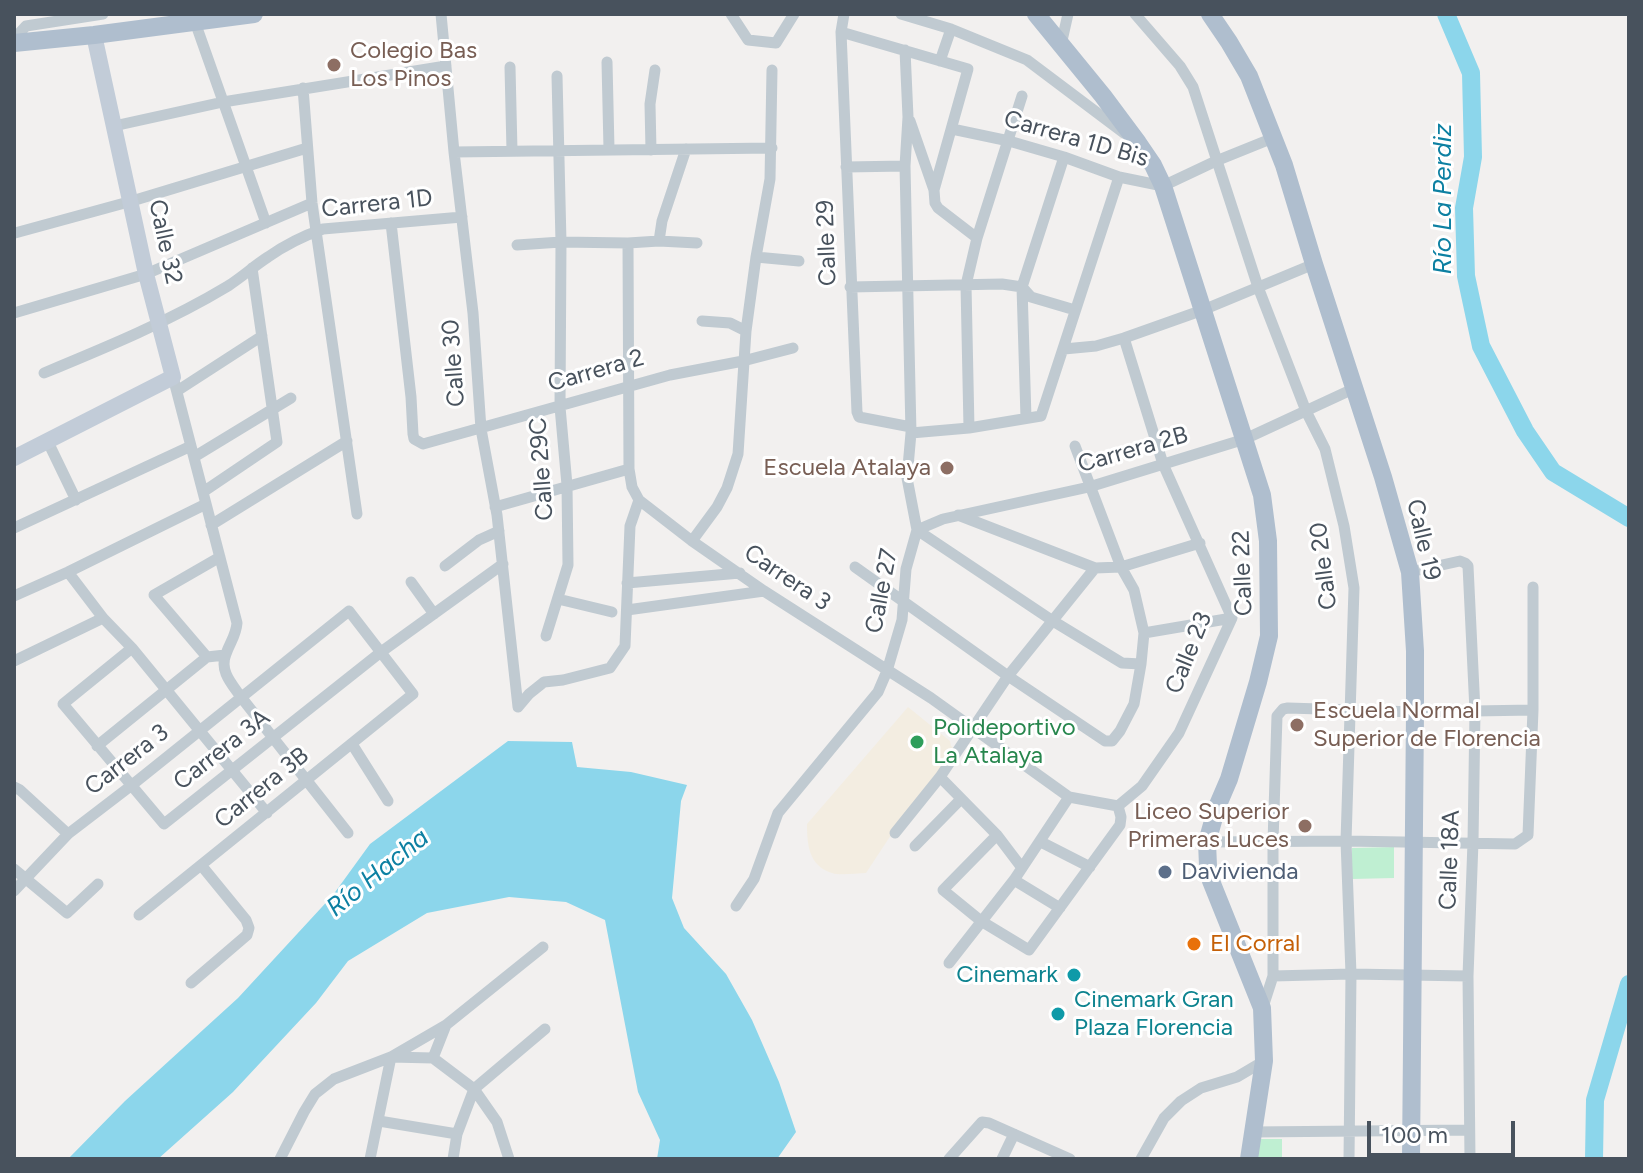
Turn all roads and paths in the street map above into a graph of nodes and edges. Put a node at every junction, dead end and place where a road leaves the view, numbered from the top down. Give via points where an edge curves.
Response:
1 (103, 14) edge
2 (254, 14) edge
3 (441, 14) edge
4 (731, 14) edge
5 (794, 14) edge
6 (844, 14) edge
7 (901, 14) edge
8 (1036, 14) edge
9 (1068, 14) edge
10 (1135, 14) edge
11 (1210, 14) edge
12 (45, 18) edge
13 (195, 22) junction
14 (951, 29) junction
15 (841, 32) junction
16 (94, 35) junction
17 (14, 41) edge
18 (1061, 45) junction
19 (905, 50) junction
20 (940, 61) junction
21 (607, 62) dead end
22 (446, 66) junction
23 (510, 67) dead end
24 (655, 70) dead end
25 (772, 70) dead end
26 (557, 76) dead end
27 (303, 88) junction
28 (1022, 96) dead end
29 (223, 102) junction
30 (908, 117) junction
31 (114, 126) junction
32 (952, 129) junction
33 (1273, 138) junction
34 (1009, 141) junction
35 (1138, 143) junction
36 (307, 148) junction
37 (772, 148) junction
38 (609, 149) junction
39 (686, 149) junction
40 (651, 150) junction
41 (512, 151) junction
42 (559, 151) junction
43 (454, 152) junction
44 (1064, 157) junction
45 (1216, 161) junction
46 (905, 166) junction
47 (246, 167) junction
48 (846, 167) junction
49 (1119, 177) junction
50 (1163, 186) junction
51 (934, 190) junction
52 (132, 201) junction
53 (312, 203) junction
54 (462, 217) junction
55 (266, 223) junction
56 (391, 223) junction
57 (316, 231) junction
58 (15, 233) edge
59 (977, 238) junction
60 (659, 241) junction
61 (561, 242) junction
62 (628, 243) junction
63 (697, 243) dead end
64 (517, 245) dead end
65 (756, 257) junction
66 (799, 261) dead end
67 (1314, 264) junction
68 (252, 268) junction
69 (146, 274) junction
70 (966, 285) junction
71 (908, 286) junction
72 (850, 287) junction
73 (1022, 287) junction
74 (1258, 287) junction
75 (1075, 310) junction
76 (1203, 310) junction
77 (14, 313) edge
78 (702, 321) dead end
79 (159, 324) junction
80 (746, 331) junction
81 (262, 336) junction
82 (1124, 338) junction
83 (793, 348) dead end
84 (1064, 349) junction
85 (743, 361) junction
86 (44, 373) dead end
87 (175, 384) junction
88 (628, 387) junction
89 (1353, 389) junction
90 (291, 398) dead end
91 (560, 407) junction
92 (272, 410) junction
93 (1306, 411) junction
94 (1026, 418) junction
95 (969, 428) junction
96 (481, 429) junction
97 (911, 430) junction
98 (1245, 439) junction
99 (347, 441) junction
100 (48, 442) junction
101 (1075, 446) dead end
102 (192, 451) junction
103 (14, 458) edge
104 (1163, 464) junction
105 (629, 469) junction
106 (567, 485) junction
107 (1089, 487) junction
108 (204, 498) junction
109 (76, 500) junction
110 (639, 500) junction
111 (495, 507) junction
112 (357, 514) dead end
113 (957, 515) junction
114 (211, 525) junction
115 (14, 528) edge
116 (917, 530) junction
117 (499, 531) junction
118 (692, 541) junction
119 (1200, 543) junction
120 (220, 557) junction
121 (503, 564) junction
122 (445, 566) dead end
123 (855, 567) dead end
124 (1121, 567) junction
125 (1095, 568) junction
126 (68, 572) junction
127 (1410, 572) junction
128 (740, 573) junction
129 (411, 582) dead end
130 (627, 583) junction
131 (1533, 587) dead end
132 (764, 591) junction
133 (15, 593) edge
134 (558, 599) junction
135 (904, 601) junction
136 (627, 610) junction
137 (612, 612) dead end
138 (434, 614) junction
139 (103, 618) junction
140 (1232, 618) junction
141 (1053, 621) junction
142 (1144, 633) junction
143 (546, 636) dead end
144 (132, 648) junction
145 (381, 652) junction
146 (225, 655) junction
147 (207, 657) junction
148 (14, 661) edge
149 (1141, 664) junction
150 (887, 671) junction
151 (1008, 676) junction
152 (166, 689) junction
153 (241, 697) junction
154 (1349, 709) junction
155 (1533, 710) junction
156 (1475, 711) junction
157 (1415, 712) junction
158 (974, 729) junction
159 (200, 730) junction
160 (273, 737) junction
161 (352, 744) junction
162 (97, 746) junction
163 (231, 770) junction
164 (940, 777) junction
165 (307, 780) junction
166 (132, 785) junction
167 (14, 787) edge
168 (1069, 797) junction
169 (961, 799) junction
170 (388, 801) dead end
171 (1118, 806) junction
172 (267, 813) junction
173 (348, 833) dead end
174 (895, 833) dead end
175 (68, 834) junction
176 (997, 835) junction
177 (1346, 841) junction
178 (1041, 842) junction
179 (1207, 842) junction
180 (1273, 842) junction
181 (1473, 842) junction
182 (1413, 843) junction
183 (915, 846) dead end
184 (201, 865) junction
185 (1090, 867) junction
186 (1022, 868) junction
187 (14, 869) edge
188 (25, 878) junction
189 (1014, 880) junction
190 (98, 884) dead end
191 (14, 891) edge
192 (736, 906) dead end
193 (1060, 908) junction
194 (139, 915) dead end
195 (981, 921) junction
196 (543, 947) dead end
197 (949, 963) dead end
198 (1351, 974) junction
199 (1273, 976) junction
200 (1412, 976) junction
201 (1468, 976) junction
202 (191, 983) dead end
203 (1262, 1008) junction
204 (446, 1025) junction
205 (545, 1029) dead end
206 (391, 1057) junction
207 (433, 1058) junction
208 (1264, 1061) junction
209 (1237, 1077) junction
210 (1261, 1084) junction
211 (474, 1089) junction
212 (379, 1121) junction
213 (1411, 1130) junction
214 (1469, 1130) junction
215 (1349, 1131) junction
216 (1252, 1132) junction
217 (457, 1134) junction
218 (1014, 1134) junction
219 (280, 1159) edge
220 (370, 1159) edge
221 (453, 1159) edge
222 (509, 1159) edge
223 (949, 1159) edge
224 (1002, 1159) edge
225 (1070, 1159) edge
226 (1141, 1159) edge
227 (1249, 1159) edge
228 (1349, 1159) edge
229 (1411, 1159) edge
230 (1470, 1159) edge

1 - 12 street
2 - 13 main road
3 - 22 street, Calle 30
4 - 5 street via 748,40 776,43
6 - 15 street, Calle 29
7 - 14 street
8 - 18 main road, Calle 22
9 - 18 street
10 - 45 street, Calle 20 via 1193,87
11 - 33 main road, Calle 19 via 1249,76
12 - 17 street via 19,31
13 - 16 main road
13 - 29 street
14 - 20 street
14 - 35 street via 1027,60
15 - 19 street
15 - 48 street, Calle 29
16 - 17 main road
16 - 31 street, Calle 32
18 - 35 main road, Calle 22
19 - 20 street
19 - 30 street
20 - 32 street via 968,69
21 - 38 street
22 - 27 street
22 - 43 street, Calle 30
23 - 41 street
24 - 40 street
25 - 37 street
26 - 42 street
27 - 29 street
27 - 36 street
28 - 34 street
29 - 31 street
29 - 47 street
30 - 46 street, Calle 27
30 - 51 street
31 - 52 street, Calle 32
32 - 34 street, Carrera 1D Bis
32 - 51 street
33 - 45 street, Carrera 1D Bis
33 - 67 main road, Calle 19
34 - 44 street, Carrera 1D Bis
34 - 59 street
35 - 50 main road, Calle 22
36 - 47 street
36 - 53 street
37 - 39 street
37 - 65 street
38 - 40 street
38 - 42 street
39 - 40 street
39 - 60 street
41 - 42 street
41 - 43 street
42 - 61 street, Calle 29C
43 - 54 street, Calle 30
44 - 49 street, Carrera 1D Bis
44 - 73 street
45 - 50 street, Carrera 1D Bis
45 - 74 street, Calle 20
46 - 48 street
46 - 71 street, Calle 27
47 - 52 street
47 - 55 street
48 - 72 street, Calle 29
49 - 50 street, Carrera 1D Bis
49 - 75 street
50 - 76 main road, Calle 22
51 - 59 street via 938,208
52 - 58 street
52 - 69 street, Calle 32
53 - 55 street
53 - 57 street
54 - 56 street, Carrera 1D
54 - 96 street, Calle 30
55 - 69 street
56 - 57 street, Carrera 1D
56 - 96 street, Carrera 2 via 414,439 423,444
57 - 68 street, Carrera 1D
57 - 99 street
59 - 70 street
60 - 62 street
60 - 63 street
61 - 62 street
61 - 64 street
61 - 91 street, Calle 29C
62 - 88 street
65 - 66 street
65 - 80 street
67 - 74 street
67 - 89 main road, Calle 19
68 - 79 street, Carrera 1D
68 - 81 street
69 - 77 street
69 - 79 street, Calle 32
70 - 71 street
70 - 73 street
70 - 95 street
71 - 72 street
71 - 97 street, Calle 27
72 - 97 street, Calle 29 via 859,417
73 - 75 street via 1031,297
73 - 94 street
74 - 76 street
74 - 93 street, Calle 20
75 - 84 street
76 - 82 street
76 - 98 main road, Calle 22
78 - 80 street via 730,323
79 - 86 street, Carrera 1D
79 - 87 street, Calle 32
80 - 85 street
81 - 87 street
81 - 92 street
82 - 84 street
82 - 104 street, Calle 23
83 - 85 street, Carrera 2
84 - 94 street via 1041,416
85 - 88 street, Carrera 2
85 - 118 street via 738,454 717,507
87 - 100 street
87 - 102 street, Calle 32
88 - 91 street, Carrera 2
88 - 105 street
89 - 93 street, Carrera 2B
89 - 127 main road, Calle 19
90 - 92 street
91 - 96 street, Carrera 2
91 - 106 street, Calle 29C
92 - 102 street
92 - 108 street via 277,442
93 - 98 street, Carrera 2B
93 - 154 street, Calle 20 via 1325,449 1354,588
94 - 95 street
95 - 97 street
96 - 111 street, Calle 30
97 - 116 street, Calle 27 via 907,478
98 - 104 street, Carrera 2B
98 - 179 main road, Calle 22 via 1262,495 1268,541 1269,636
99 - 112 street
99 - 114 street
100 - 103 street
100 - 109 street
101 - 107 street
102 - 108 street, Calle 32
102 - 109 street
104 - 107 street, Carrera 2B
104 - 119 street, Calle 23
105 - 106 street
105 - 110 street
106 - 111 street
106 - 134 street, Calle 29C via 568,565
107 - 113 street, Carrera 2B
107 - 124 street
108 - 114 street, Calle 32
108 - 126 street
109 - 115 street
110 - 118 street, Carrera 3
110 - 130 street via 630,526
111 - 117 street, Calle 30
113 - 116 street, Carrera 2B
113 - 125 street
114 - 120 street, Calle 32
116 - 135 street, Calle 27
116 - 141 street
117 - 121 street, Calle 30
117 - 122 street
118 - 128 street, Carrera 3
119 - 124 street
119 - 140 street, Calle 23
120 - 146 street, Calle 32 via 237,623
120 - 147 street via 154,595
121 - 136 street, Calle 30 via 518,707 544,682 610,668 625,646
121 - 138 street, Carrera 3A
123 - 135 street
124 - 125 street
124 - 142 street via 1134,590
125 - 141 street
126 - 133 street
126 - 139 street
127 - 156 street, Calle 18A via 1460,561 1468,566
127 - 157 main road, Calle 19
128 - 130 street
128 - 132 street, Carrera 3
129 - 138 street
130 - 136 street
131 - 155 street
132 - 136 street
132 - 150 street, Carrera 3
134 - 137 street
134 - 143 street, Calle 29C
135 - 150 street, Calle 27
135 - 151 street
138 - 145 street, Carrera 3A
139 - 144 street
139 - 148 street
140 - 142 street
140 - 171 street, Calle 23 via 1179,733 1142,786
141 - 149 street via 1122,663
141 - 151 street
142 - 149 street
144 - 152 street
144 - 162 street, Carrera 3A via 63,704
145 - 153 street, Carrera 3 via 349,611
145 - 160 street, Carrera 3A
145 - 161 street, Carrera 3B via 413,694
146 - 147 street
146 - 153 street via 225,673
147 - 152 street
149 - 151 street via 1134,704 1112,741
150 - 158 street, Carrera 3
150 - 192 street, Calle 27 via 878,692 778,813 754,879
151 - 158 street
152 - 159 street
152 - 162 street
153 - 159 street, Carrera 3
153 - 160 street
154 - 157 street
154 - 177 street, Calle 20
154 - 180 street via 1279,711
155 - 156 street
155 - 181 street via 1528,835 1515,844
156 - 157 street
156 - 181 street, Calle 18A
157 - 182 main road, Calle 19
158 - 164 street
158 - 168 street, Carrera 3
159 - 163 street
159 - 166 street, Carrera 3
160 - 163 street, Carrera 3A
160 - 165 street
161 - 165 street, Carrera 3B
161 - 170 street
162 - 166 street, Carrera 3A
163 - 166 street, Carrera 3A via 164,824
163 - 172 street
164 - 169 street
164 - 174 street
165 - 172 street, Carrera 3B
165 - 173 street
166 - 175 street, Carrera 3
167 - 175 street
168 - 171 street, Carrera 3
168 - 178 street
169 - 176 street
169 - 183 street
171 - 185 street via 1120,825
172 - 184 street, Carrera 3B
175 - 188 street, Carrera 3
176 - 186 street
176 - 195 street via 943,890
177 - 180 street
177 - 182 street
177 - 198 street, Calle 20
178 - 185 street
178 - 186 street
179 - 180 street
179 - 203 main road, Calle 22 via 1211,881
180 - 199 street
181 - 182 street
181 - 201 street, Calle 18A
182 - 200 main road, Calle 19
184 - 194 street, Carrera 3B
184 - 202 street via 249,928
185 - 193 street
186 - 189 street
187 - 188 street
188 - 190 street via 67,913
188 - 191 street, Carrera 3
189 - 193 street
189 - 195 street
193 - 195 street via 1029,950
195 - 197 street
196 - 204 street
198 - 199 street
198 - 200 street
198 - 215 street, Calle 20
199 - 203 street
200 - 201 street
200 - 213 main road, Calle 19
201 - 214 street, Calle 18A
203 - 208 main road, Calle 22
204 - 206 street
204 - 207 street
205 - 211 street
206 - 207 street
206 - 212 street
206 - 219 street via 334,1079 315,1094
207 - 211 street
208 - 209 street
208 - 210 main road, Calle 22
209 - 210 street
209 - 226 street via 1201,1088 1181,1101 1164,1118
210 - 216 main road, Calle 22
211 - 217 street
211 - 222 street via 497,1122
212 - 217 street
212 - 220 street
213 - 214 street
213 - 215 street
213 - 229 main road, Calle 19
214 - 230 street, Calle 18A
215 - 216 street
215 - 228 street, Calle 20
216 - 227 main road, Calle 22
217 - 221 street
218 - 223 street via 982,1122
218 - 224 street
218 - 225 street

